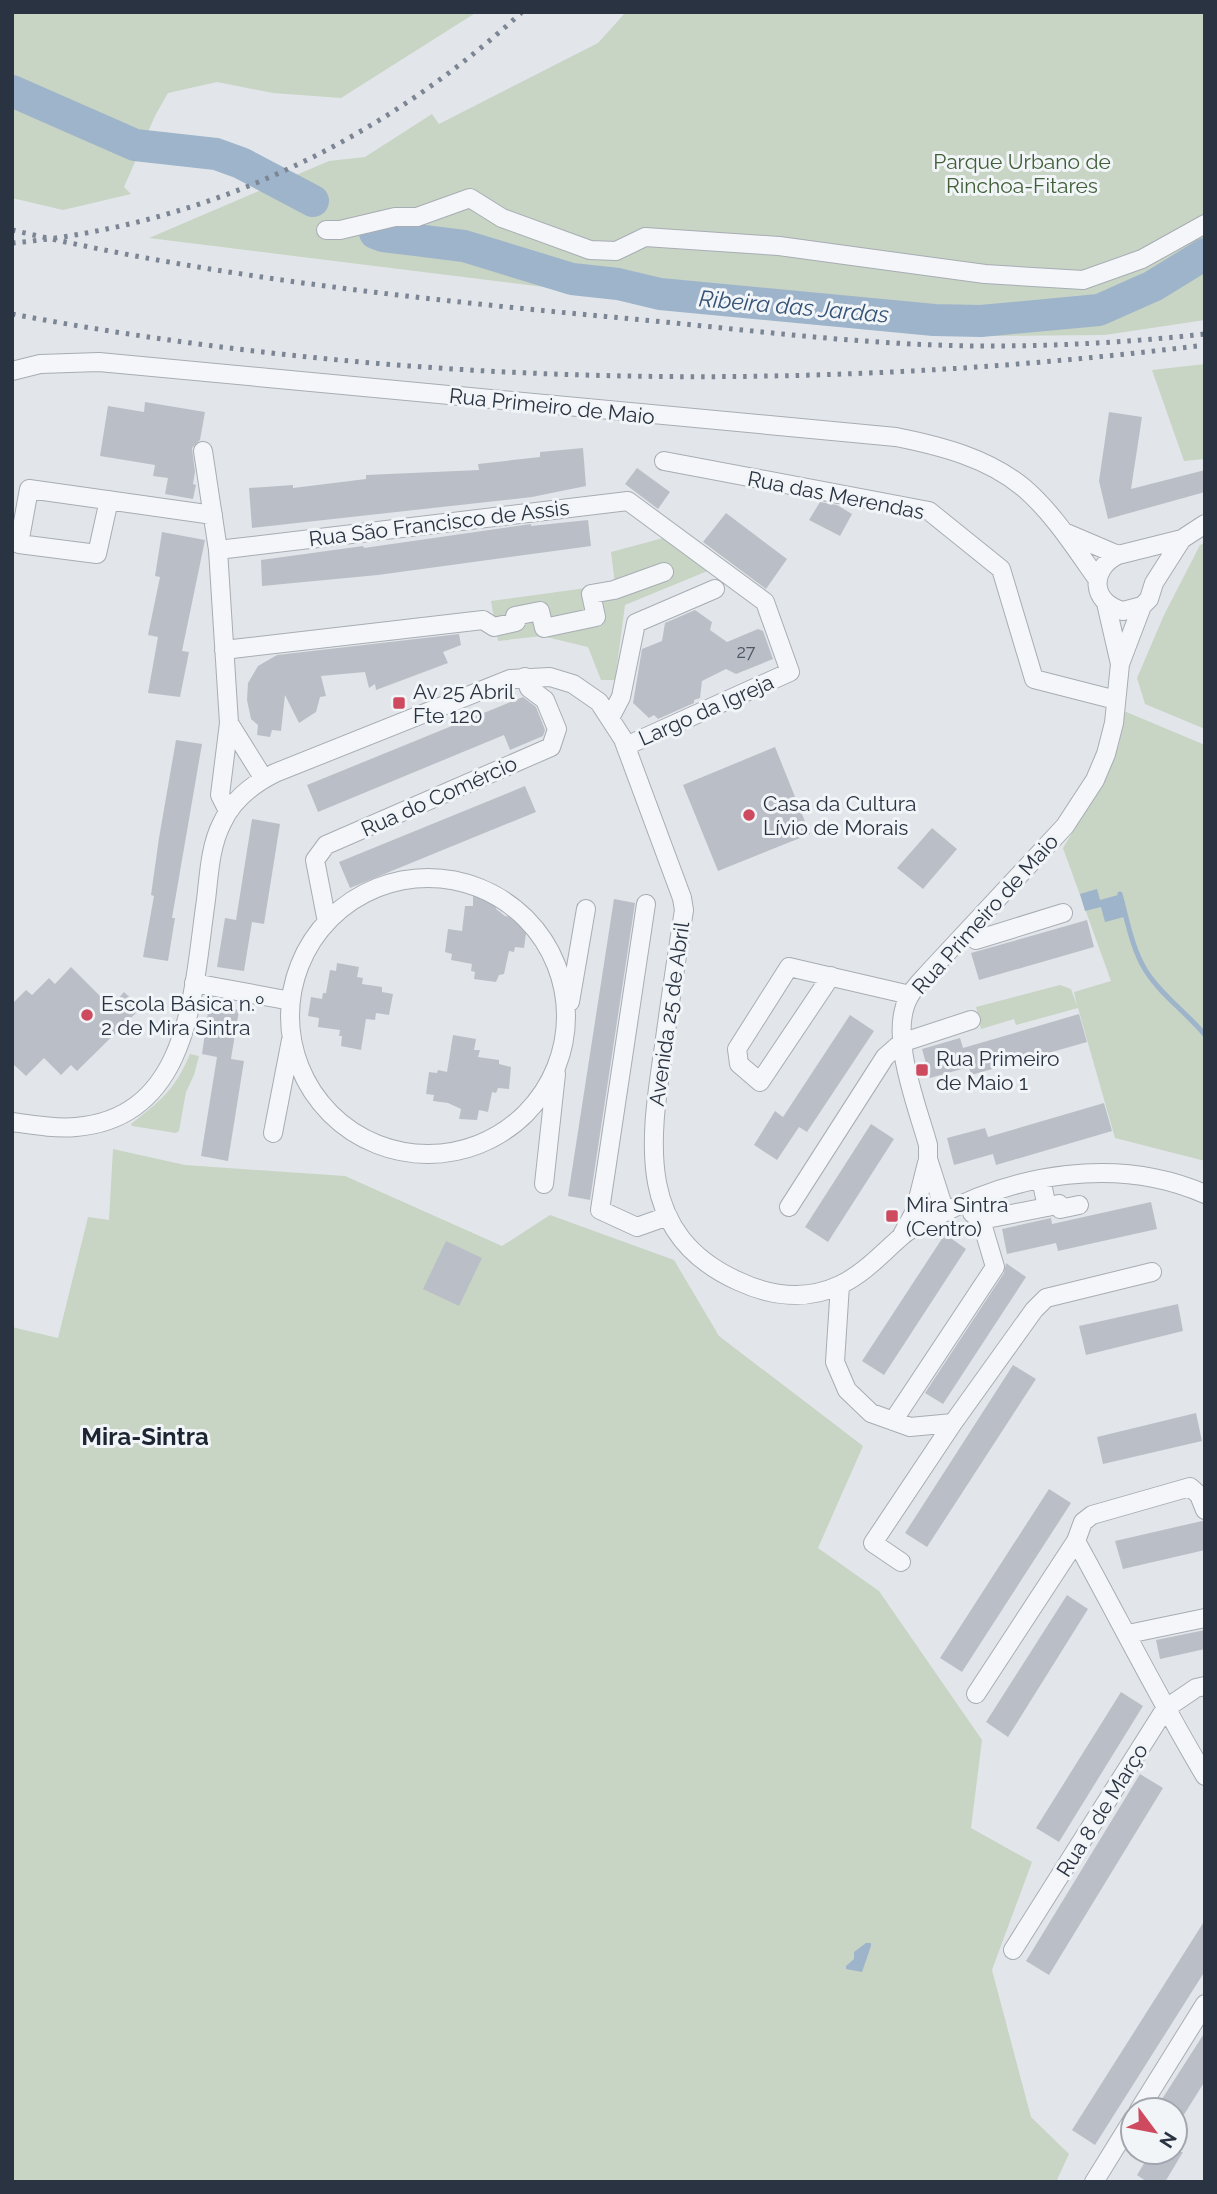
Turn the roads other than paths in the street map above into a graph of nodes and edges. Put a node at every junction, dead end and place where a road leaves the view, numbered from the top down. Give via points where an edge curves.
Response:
1 (1205, 224) edge
2 (326, 230) dead end
3 (12, 371) edge
4 (203, 451) dead end
5 (664, 461) dead end
6 (109, 500) junction
7 (212, 515) junction
8 (1205, 524) edge
9 (1064, 531) junction
10 (1182, 539) junction
11 (218, 550) junction
12 (1123, 554) junction
13 (664, 572) dead end
14 (1098, 580) junction
15 (1154, 583) junction
16 (715, 589) dead end
17 (1105, 603) junction
18 (1142, 606) junction
19 (777, 636) joint
20 (224, 650) junction
21 (1121, 664) junction
22 (525, 677) junction
23 (1116, 700) junction
24 (610, 718) junction
25 (229, 723) junction
26 (626, 746) junction
27 (264, 779) junction
28 (228, 811) junction
29 (646, 904) dead end
30 (586, 909) dead end
31 (1063, 913) dead end
32 (327, 922) junction
33 (976, 940) dead end
34 (831, 976) junction
35 (194, 983) junction
36 (910, 995) junction
37 (290, 1001) junction
38 (971, 1020) dead end
39 (566, 1029) junction
40 (291, 1037) junction
41 (901, 1043) junction
42 (557, 1067) junction
43 (12, 1122) edge
44 (272, 1133) dead end
45 (928, 1159) junction
46 (1041, 1179) junction
47 (544, 1184) dead end
48 (1205, 1194) edge
49 (961, 1204) junction
50 (1079, 1205) dead end
51 (789, 1207) dead end
52 (1047, 1207) junction
53 (944, 1212) junction
54 (668, 1216) junction
55 (981, 1220) junction
56 (902, 1235) junction
57 (1152, 1272) dead end
58 (840, 1285) junction
59 (893, 1421) junction
60 (953, 1423) junction
61 (1205, 1510) edge
62 (1076, 1541) junction
63 (901, 1562) dead end
64 (1205, 1618) edge
65 (1128, 1634) junction
66 (1205, 1686) edge
67 (976, 1694) dead end
68 (1165, 1709) junction
69 (1205, 1776) edge
70 (1013, 1950) dead end
71 (1205, 2004) edge
72 (1148, 2096) edge
73 (1119, 2142) edge
74 (1094, 2182) edge

1 - 2 street via 1142,259 1083,280 985,274 779,246 645,237 615,251 590,250 502,218 470,198 417,217
3 - 9 street, Rua Primeiro de Maio via 40,364 99,362 896,437 939,446 997,470 1022,487
4 - 7 street
5 - 23 street, Rua das Merendas via 929,511 1001,569 1034,679
6 - 6 street via 29,489 19,544 97,554
6 - 7 street
7 - 11 street
8 - 10 street
9 - 12 street, Rua Primeiro de Maio
9 - 14 street, Rua Primeiro de Maio
10 - 12 street
10 - 15 street
11 - 19 street, Rua São Francisco de Assis via 628,501 765,602
11 - 20 street
12 - 14 street via 1109,559
12 - 15 street via 1138,556 1147,564
13 - 20 street via 591,594 596,617 544,628 540,611 494,627 483,620
14 - 17 street
15 - 18 street
16 - 24 street via 636,623 621,697
17 - 18 street via 1123,611
17 - 21 street, Rua Primeiro de Maio
18 - 21 street, Rua Primeiro de Maio
19 - 26 street, Largo da Igreja via 790,672
20 - 25 street
21 - 23 street, Rua Primeiro de Maio
22 - 24 street, Avenida 25 de Abril via 550,677 573,684 599,702
22 - 27 street, Avenida 25 de Abril via 510,679
22 - 32 street, Rua do Comércio via 529,688 545,700 557,729 551,747 326,845 315,860
23 - 36 street, Rua Primeiro de Maio via 1106,754 1065,826
24 - 26 street, Avenida 25 de Abril
25 - 27 street
25 - 28 street via 220,795
26 - 54 street, Avenida 25 de Abril via 684,910 654,1132 654,1175
27 - 28 street, Avenida 25 de Abril
28 - 35 street, Avenida 25 de Abril via 215,842
29 - 54 street via 600,1210 637,1227
30 - 39 street
31 - 33 street
32 - 37 street via 302,958
32 - 39 street via 359,896 397,881 438,877 479,886 515,907 541,935 565,990
34 - 34 street via 789,967 737,1049 739,1064 760,1082
34 - 36 street
35 - 37 street
35 - 43 street, Avenida 25 de Abril via 173,1063 132,1108 75,1127
36 - 41 street, Rua Primeiro de Maio via 900,1023
37 - 40 street
38 - 41 street
39 - 42 street
40 - 42 street via 300,1069 316,1098 339,1122 367,1140 412,1154 459,1151 503,1133 537,1101
40 - 44 street
41 - 45 street, Rua Primeiro de Maio
41 - 51 street via 885,1057
42 - 47 street
45 - 53 street, Rua Primeiro de Maio
45 - 56 street via 915,1211
46 - 48 street, Avenida 25 de Abril via 1108,1173 1144,1177
46 - 49 street, Avenida 25 de Abril
46 - 52 street
49 - 53 street, Avenida 25 de Abril
49 - 55 street
50 - 52 street
52 - 55 street
53 - 56 street, Avenida 25 de Abril
54 - 58 street, Avenida 25 de Abril via 684,1243 718,1272 760,1291 814,1294
55 - 59 street via 995,1267
56 - 58 street, Avenida 25 de Abril via 869,1268
57 - 60 street via 1046,1298
58 - 59 street via 835,1362 847,1390 871,1413
59 - 60 street via 910,1427
60 - 63 street via 873,1543
61 - 62 street via 1199,1495 1189,1487 1092,1515 1083,1522
62 - 65 street
62 - 67 street
64 - 65 street
65 - 68 street
66 - 68 street, Rua 8 de Março
68 - 69 street
68 - 70 street, Rua 8 de Março
71 - 72 street
73 - 74 street

